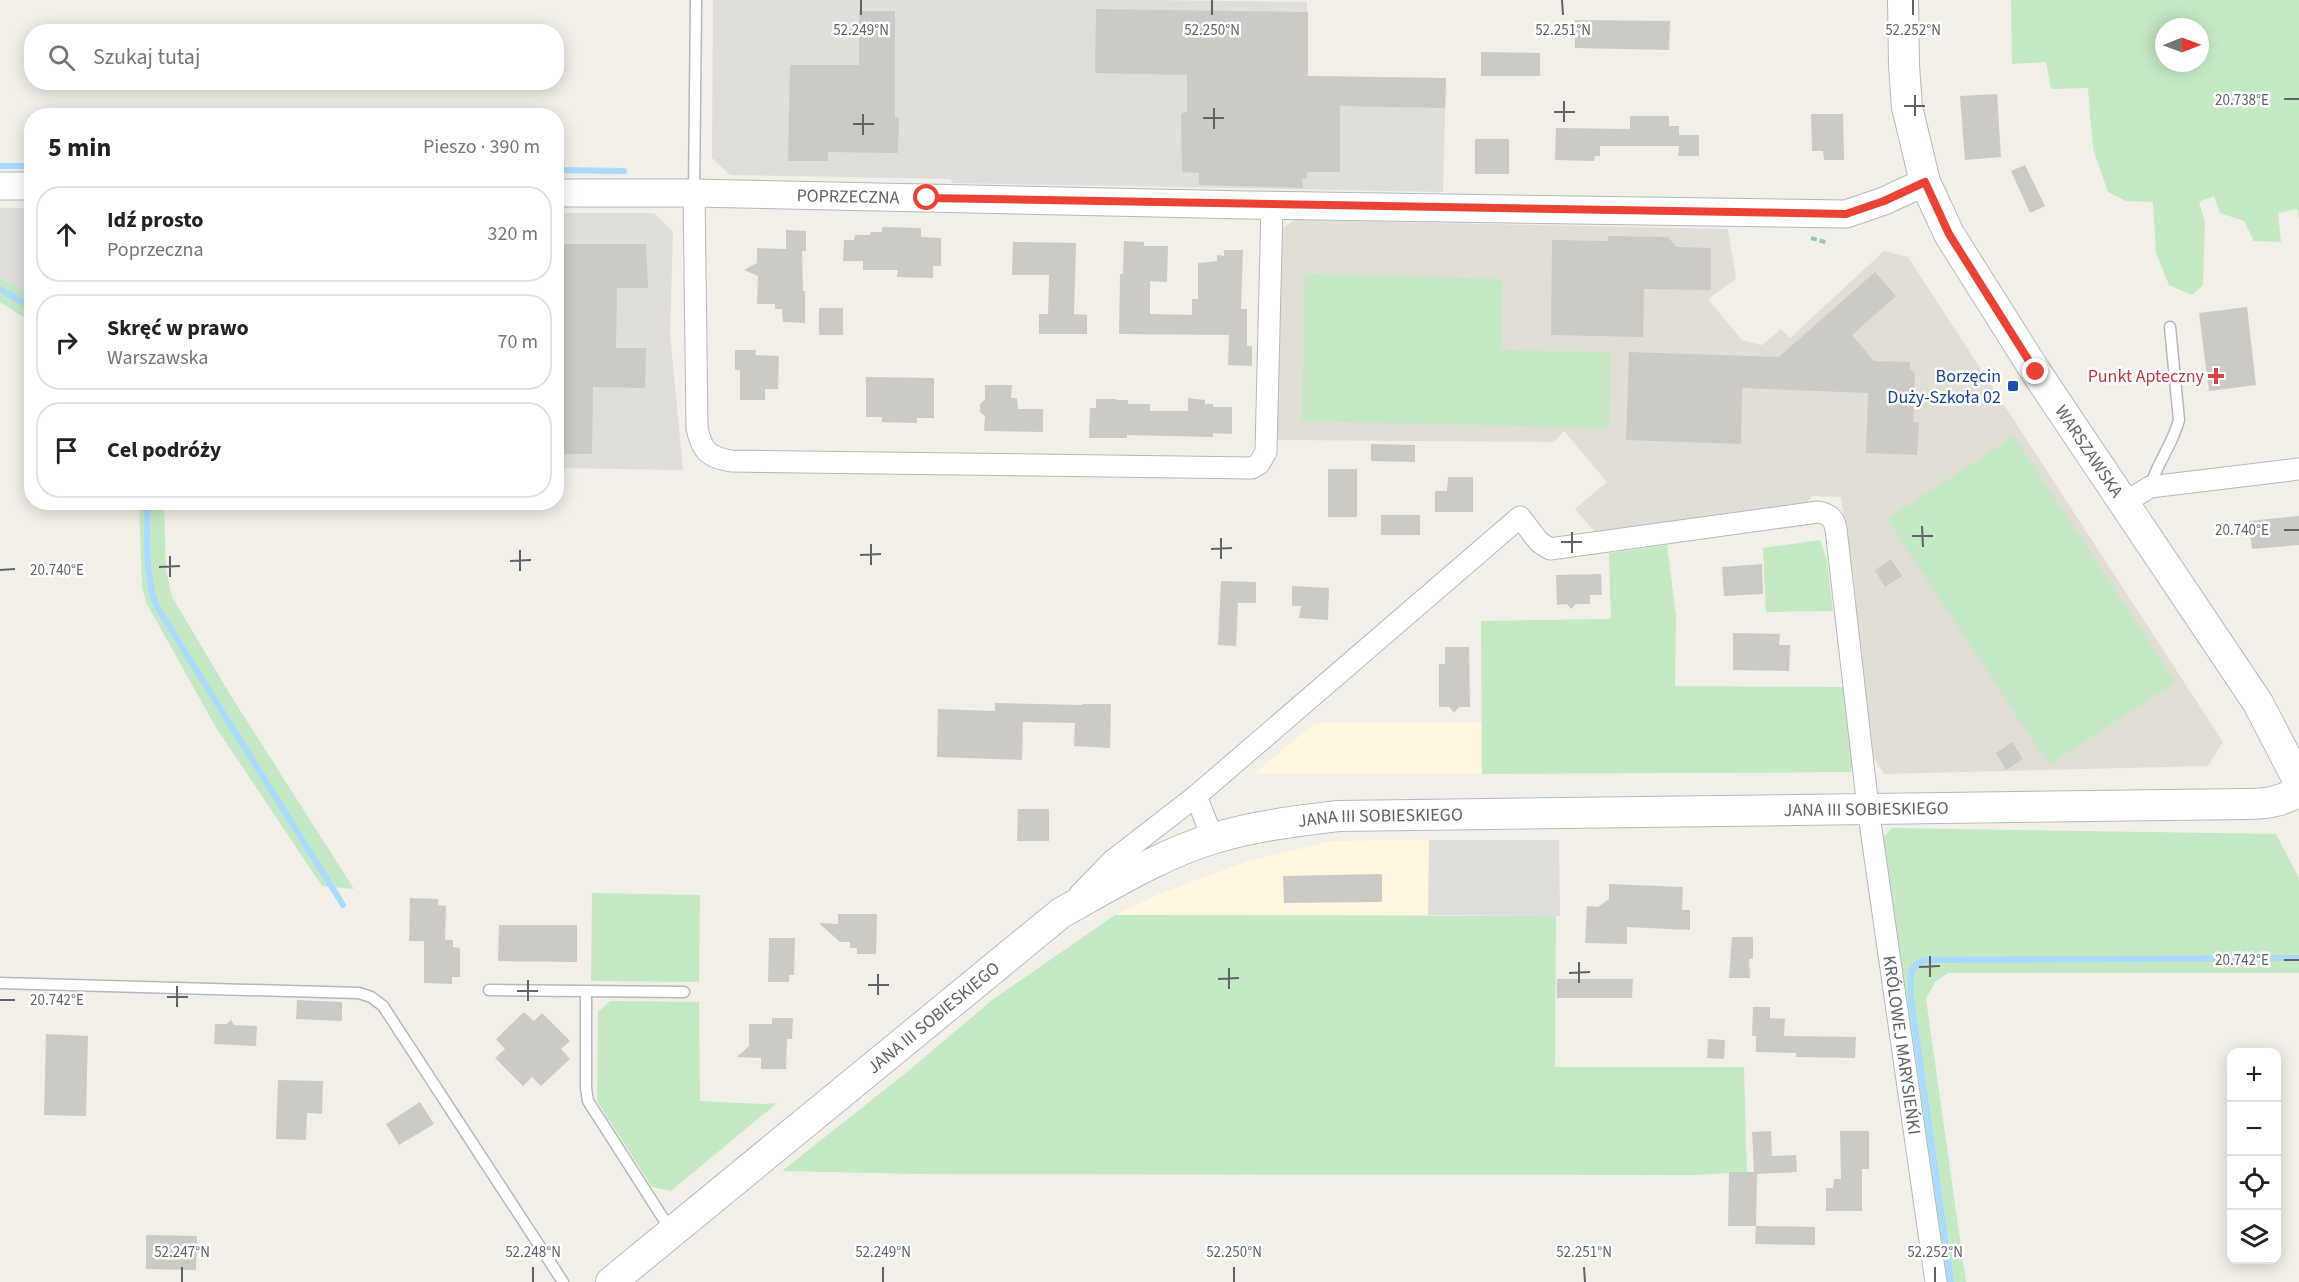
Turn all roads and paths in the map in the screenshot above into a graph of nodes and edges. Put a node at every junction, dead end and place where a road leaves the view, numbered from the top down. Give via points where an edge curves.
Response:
1 (696, 0) edge
2 (1903, 0) edge
3 (1925, 182) junction
4 (0, 186) edge
5 (24, 186) edge
6 (564, 193) edge
7 (694, 193) junction
8 (1272, 205) junction
9 (2170, 327) dead end
10 (2299, 469) edge
11 (2150, 487) junction
12 (2124, 503) junction
13 (2299, 782) edge
14 (2299, 791) edge
15 (1196, 796) junction
16 (1868, 808) junction
17 (1213, 838) junction
18 (1061, 913) junction
19 (0, 983) edge
20 (489, 990) dead end
21 (586, 991) junction
22 (684, 992) dead end
23 (672, 1232) junction
24 (563, 1282) edge
25 (611, 1282) edge
26 (1936, 1282) edge

1 - 7 lane
2 - 3 main road, WARSZAWSKA via 1905,92
3 - 8 street, POPRZECZNA via 1846,214
3 - 12 main road, WARSZAWSKA via 1949,234 1992,305
4 - 5 street
6 - 7 street, POPRZECZNA
7 - 8 street, POPRZECZNA
7 - 8 street via 697,428 700,444 709,454 731,461 1252,468 1266,452
9 - 11 lane via 2179,420
10 - 11 street
11 - 12 street
12 - 13 main road, WARSZAWSKA via 2258,703
14 - 16 main road, JANA III SOBIESKIEGO via 2271,804
15 - 16 street, KRÓLOWEJ MARYSIEŃKI via 1520,517 1539,542 1550,549 1818,512 1832,517 1836,529
15 - 17 street
15 - 18 street via 1112,861
16 - 17 main road, JANA III SOBIESKIEGO via 1338,816 1273,824
16 - 26 street, KRÓLOWEJ MARYSIEŃKI
17 - 18 main road, JANA III SOBIESKIEGO via 1145,867
18 - 23 main road, JANA III SOBIESKIEGO
19 - 24 lane via 359,993 371,997 383,1006
20 - 21 lane
21 - 22 lane
21 - 23 lane via 588,1101
23 - 25 main road, JANA III SOBIESKIEGO

